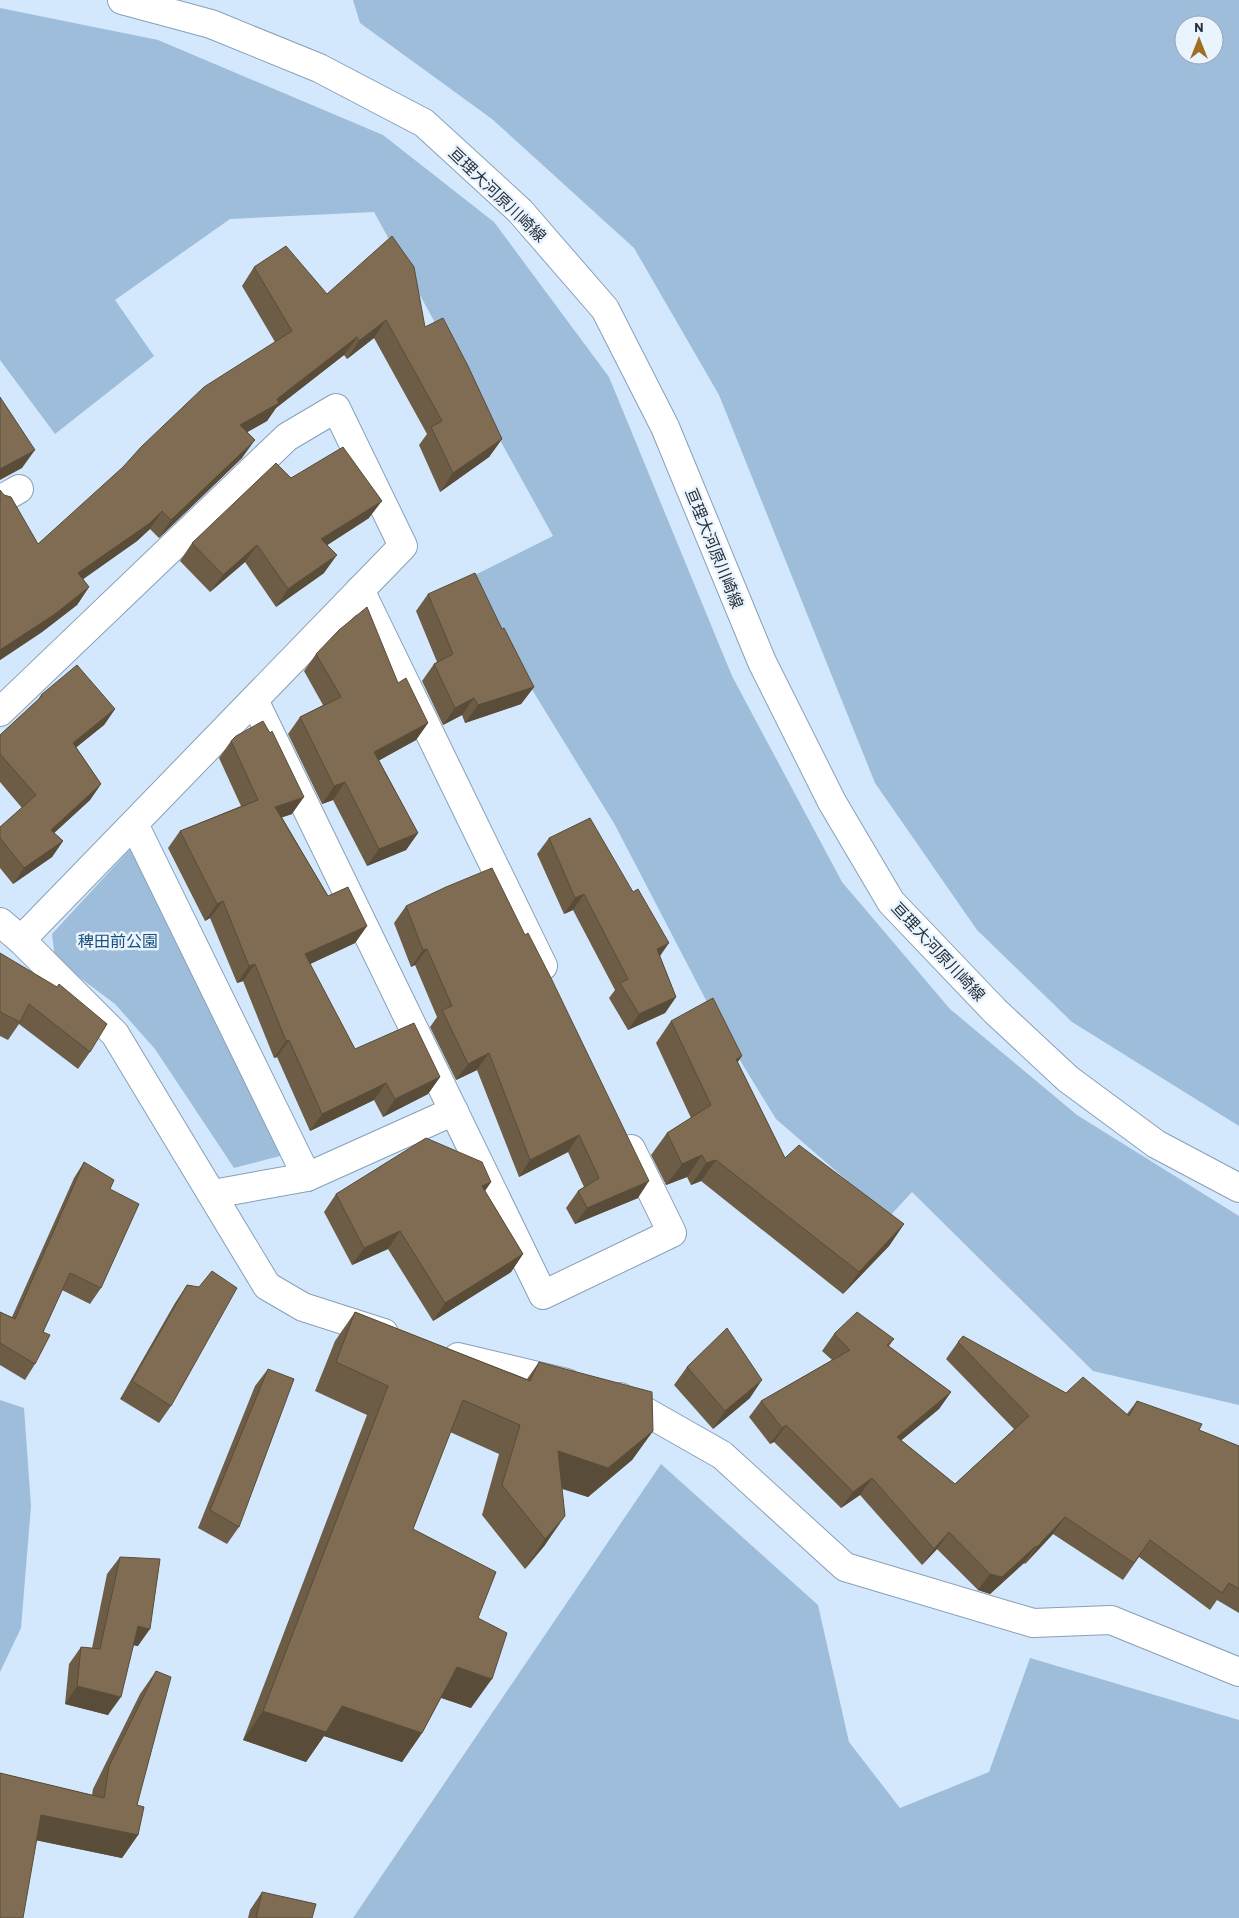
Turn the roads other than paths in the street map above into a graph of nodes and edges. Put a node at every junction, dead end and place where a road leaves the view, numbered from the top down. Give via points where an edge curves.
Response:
1 (122, 0) edge
2 (360, 590) junction
3 (254, 700) junction
4 (0, 712) edge
5 (134, 824) junction
6 (0, 922) edge
7 (21, 940) junction
8 (555, 992) edge
9 (454, 1111) junction
10 (620, 1126) edge
11 (306, 1177) junction
12 (1239, 1188) edge
13 (213, 1194) junction
14 (407, 1340) edge
15 (435, 1350) edge
16 (1239, 1672) edge

1 - 12 street, 亘理大河原川崎線 via 211,24 319,68 424,123 520,211 605,309 665,427 762,662 832,802 891,902 995,1011 1068,1079 1156,1144
2 - 3 street
2 - 4 street via 403,546 336,408 287,437
2 - 8 street
3 - 5 street
3 - 9 street
5 - 7 street
5 - 11 street
6 - 7 street
7 - 13 street via 115,1034
9 - 10 street via 543,1295 672,1233
9 - 11 street
11 - 13 street
13 - 14 street via 267,1286 303,1307
15 - 16 street via 472,1362 615,1394 722,1455 844,1567 1033,1623 1111,1620

